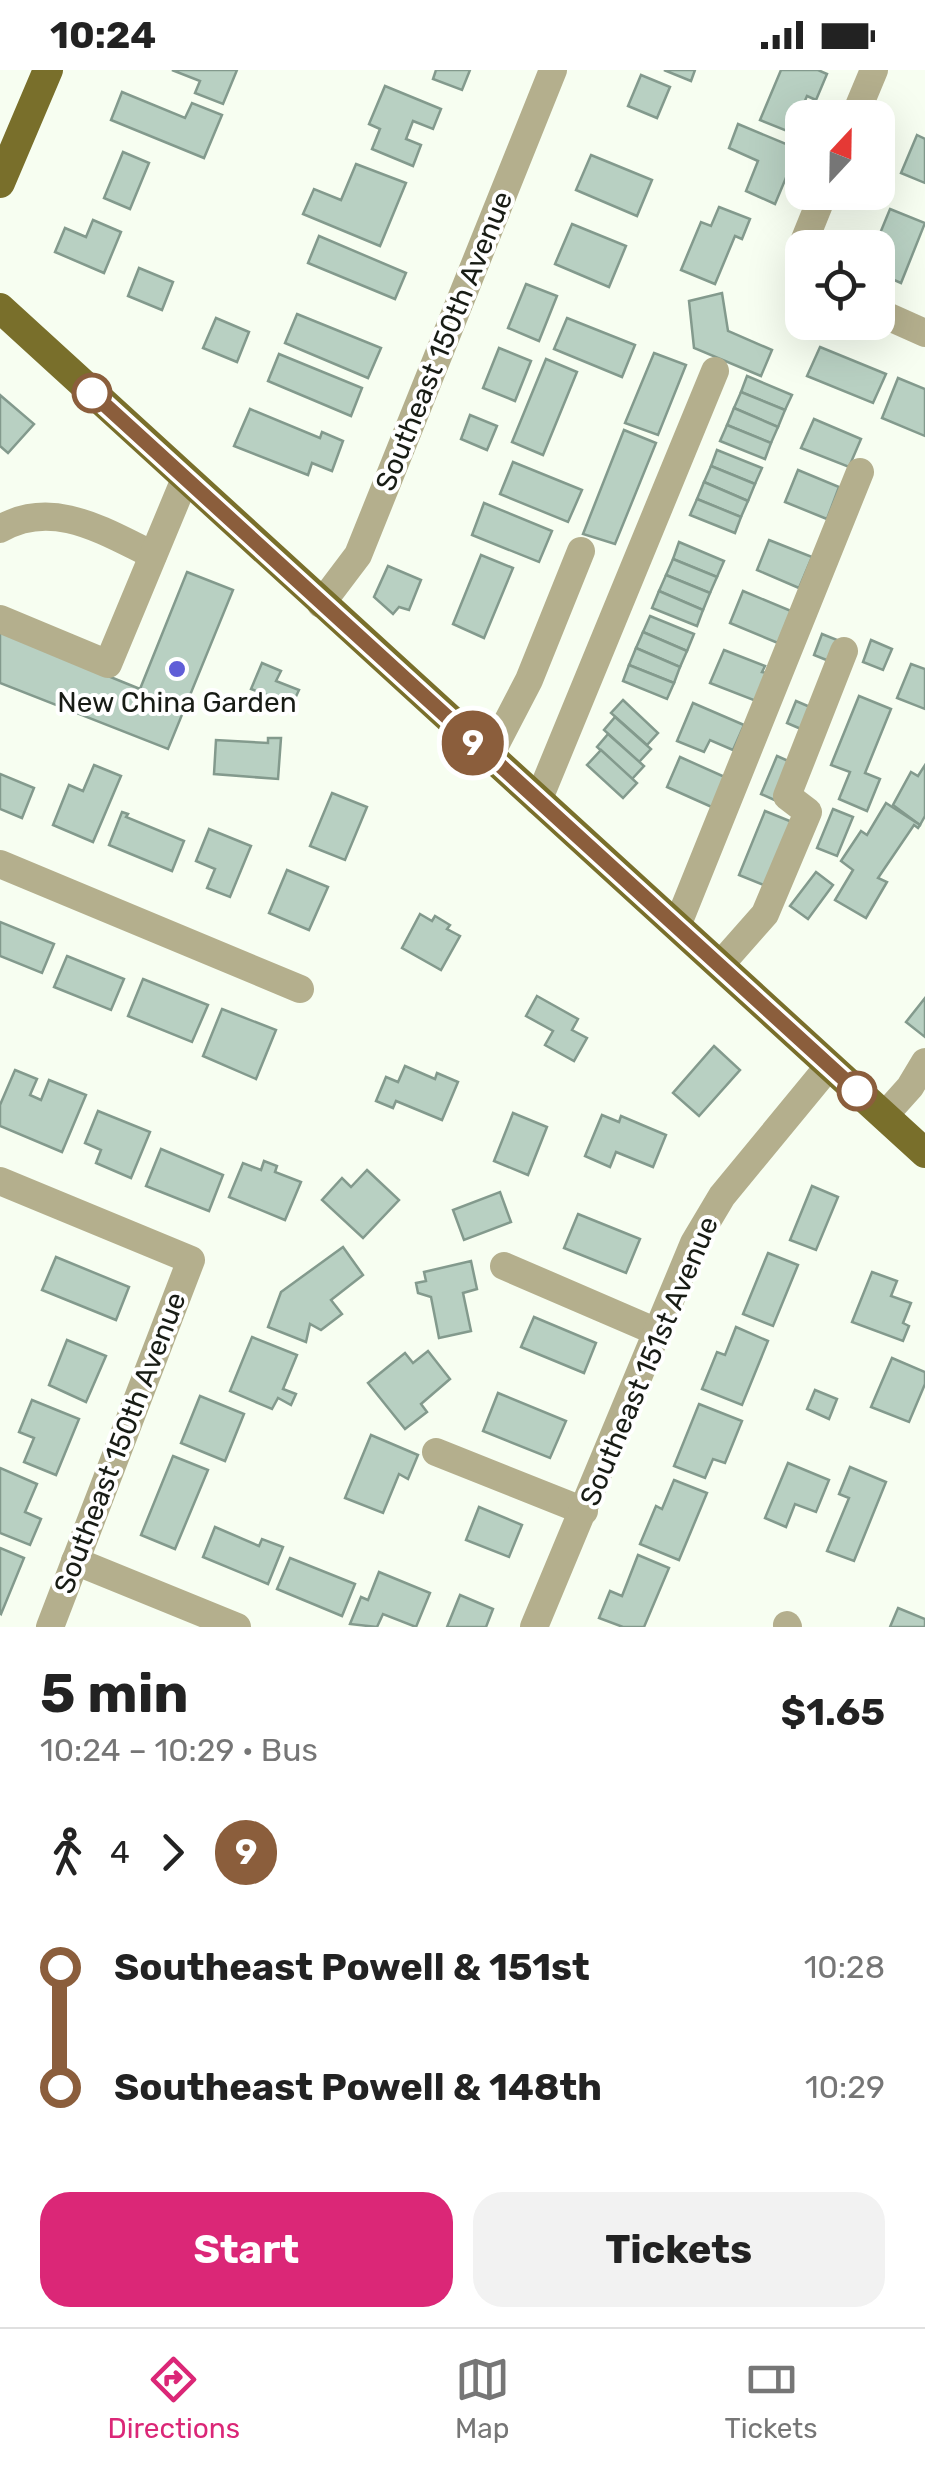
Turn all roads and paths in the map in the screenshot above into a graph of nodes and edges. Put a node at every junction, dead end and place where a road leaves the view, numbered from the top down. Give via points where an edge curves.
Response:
1 (48, 70) edge
2 (553, 70) edge
3 (874, 70) edge
4 (862, 100) edge
5 (0, 183) edge
6 (0, 308) edge
7 (895, 319) edge
8 (925, 332) edge
9 (716, 371) dead end
10 (860, 472) dead end
11 (185, 479) junction
12 (0, 528) edge
13 (582, 551) dead end
14 (154, 555) junction
15 (321, 604) junction
16 (0, 619) edge
17 (844, 651) dead end
18 (489, 757) junction
19 (538, 801) junction
20 (0, 864) edge
21 (677, 926) junction
22 (720, 965) junction
23 (300, 989) dead end
24 (925, 1062) edge
25 (829, 1066) junction
26 (884, 1116) junction
27 (925, 1153) edge
28 (0, 1181) edge
29 (504, 1266) dead end
30 (657, 1332) junction
31 (436, 1452) dead end
32 (584, 1511) junction
33 (74, 1561) junction
34 (50, 1627) edge
35 (237, 1627) edge
36 (534, 1627) edge

1 - 5 main road
2 - 15 street, Southeast 150th Avenue via 358,555
3 - 4 street
6 - 11 main road
7 - 8 street
9 - 19 street
10 - 21 street
11 - 14 street
11 - 15 main road
12 - 14 street via 52,515 86,522
13 - 18 street
14 - 16 street via 108,664
15 - 18 main road
17 - 22 street via 787,796 808,812 765,914
18 - 19 main road
19 - 21 main road
20 - 23 street
21 - 22 main road
22 - 25 main road
24 - 26 street
25 - 26 main road
25 - 30 street, Southeast 151st Avenue via 722,1196
26 - 27 main road
28 - 33 street, Southeast 150th Avenue via 190,1260
29 - 30 street
30 - 32 street, Southeast 151st Avenue
31 - 32 street
32 - 36 street, Southeast 151st Avenue
33 - 34 street, Southeast 150th Avenue
33 - 35 street

